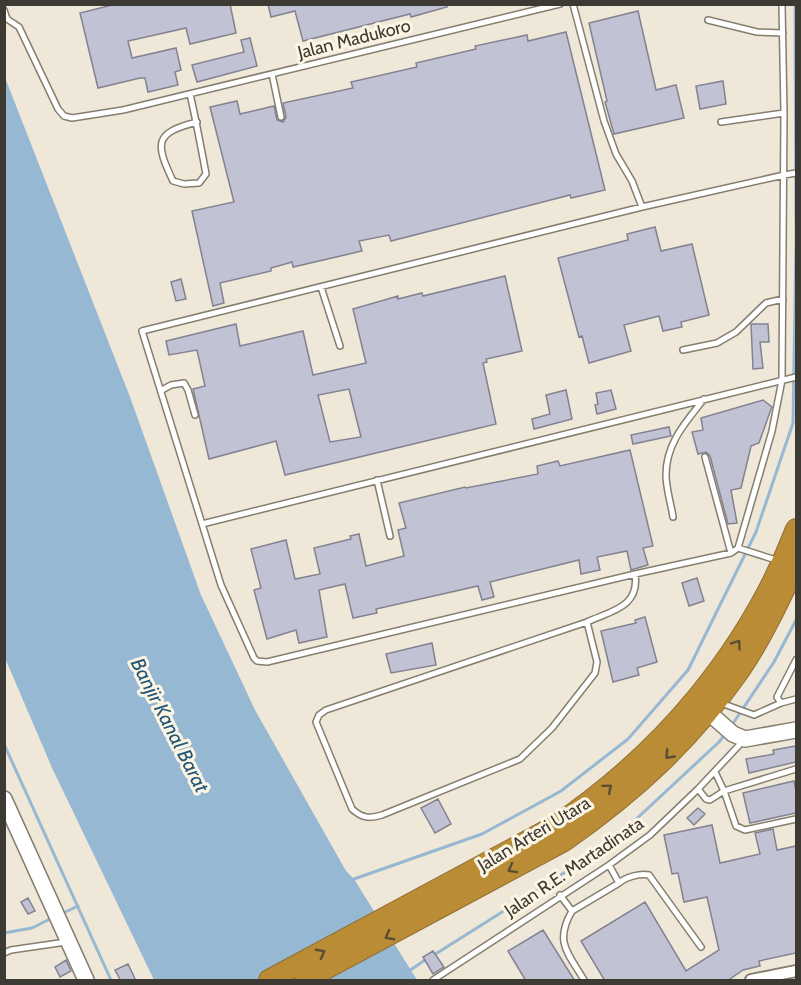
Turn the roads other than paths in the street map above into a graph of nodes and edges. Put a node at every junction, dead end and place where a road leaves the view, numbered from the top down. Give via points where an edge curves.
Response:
1 (560, 4) edge
2 (573, 4) edge
3 (782, 4) edge
4 (4, 10) edge
5 (708, 20) dead end
6 (783, 33) junction
7 (272, 74) junction
8 (190, 94) junction
9 (784, 113) junction
10 (281, 117) dead end
11 (197, 122) junction
12 (721, 122) dead end
13 (795, 173) edge
14 (784, 175) junction
15 (642, 207) junction
16 (321, 287) junction
17 (783, 299) junction
18 (340, 346) dead end
19 (683, 350) dead end
20 (793, 377) edge
21 (782, 380) junction
22 (162, 390) junction
23 (704, 399) junction
24 (195, 415) dead end
25 (705, 457) dead end
26 (377, 480) junction
27 (674, 517) dead end
28 (202, 524) junction
29 (796, 529) edge
30 (390, 536) dead end
31 (741, 549) junction
32 (730, 553) junction
33 (782, 561) edge
34 (635, 574) junction
35 (587, 622) junction
36 (796, 660) edge
37 (794, 669) edge
38 (796, 699) edge
39 (781, 703) junction
40 (714, 711) junction
41 (796, 730) edge
42 (739, 736) junction
43 (796, 769) edge
44 (715, 772) junction
45 (698, 789) junction
46 (724, 791) junction
47 (4, 799) edge
48 (796, 819) edge
49 (609, 865) junction
50 (619, 883) junction
51 (560, 895) junction
52 (437, 901) junction
53 (572, 911) junction
54 (68, 942) junction
55 (701, 947) dead end
56 (4, 953) edge
57 (796, 971) edge
58 (86, 981) edge
59 (269, 981) edge
60 (305, 981) edge
61 (433, 981) edge
62 (584, 981) edge
63 (751, 981) edge

1 - 7 lane, Jalan Madukoro
2 - 15 lane via 604,121
3 - 6 lane
4 - 8 lane, Jalan Madukoro via 7,19 19,27 64,116 87,117
5 - 6 lane via 757,32
6 - 9 lane
7 - 8 lane, Jalan Madukoro
7 - 10 lane
8 - 11 lane
9 - 12 lane
9 - 14 lane
11 - 11 lane via 171,129 161,144 167,169 177,183 199,183 206,174
13 - 14 lane
14 - 15 lane
14 - 17 lane
15 - 16 lane
16 - 18 lane
16 - 22 lane via 142,331
17 - 19 lane via 766,303 736,332 717,343
17 - 21 lane
20 - 21 lane
21 - 23 lane
21 - 31 lane
22 - 24 lane via 184,383
22 - 28 lane
23 - 26 lane
23 - 27 lane via 670,447 666,475
25 - 32 lane
26 - 28 lane
26 - 30 lane
28 - 34 lane via 238,628 254,658 262,663
29 - 33 highway, Jalan Arteri Utara
31 - 32 lane
31 - 33 lane
32 - 34 lane
33 - 40 highway, Jalan Arteri Utara via 741,668
52 -> 33 highway, Jalan Arteri Utara via 588,804 654,746 695,701 742,637
34 - 35 lane via 637,585 629,602
35 - 35 lane via 318,715 316,722 352,809 360,816 382,815 520,759 552,728 595,673 597,662
36 - 37 lane
37 - 39 lane via 778,694
38 - 39 lane
39 - 40 lane via 751,714 735,709
40 - 42 street
40 -> 52 highway, Jalan Arteri Utara via 667,759 564,841
41 - 42 street
42 - 44 lane, Jalan R.E. Martadinata
43 - 46 lane
44 - 45 lane, Jalan R.E. Martadinata
44 - 46 lane
45 - 46 lane via 708,800
45 - 49 lane, Jalan R.E. Martadinata via 650,835
46 - 48 lane via 740,829
47 - 54 street
49 - 50 lane
49 - 51 lane, Jalan R.E. Martadinata
50 - 53 lane
50 - 55 lane via 648,875
51 - 53 lane
51 - 61 lane, Jalan R.E. Martadinata
59 -> 52 highway, Jalan Arteri Utara
52 -> 60 highway, Jalan Arteri Utara
53 - 62 lane via 562,935 565,949
54 - 56 lane
54 - 58 street
57 - 63 street

